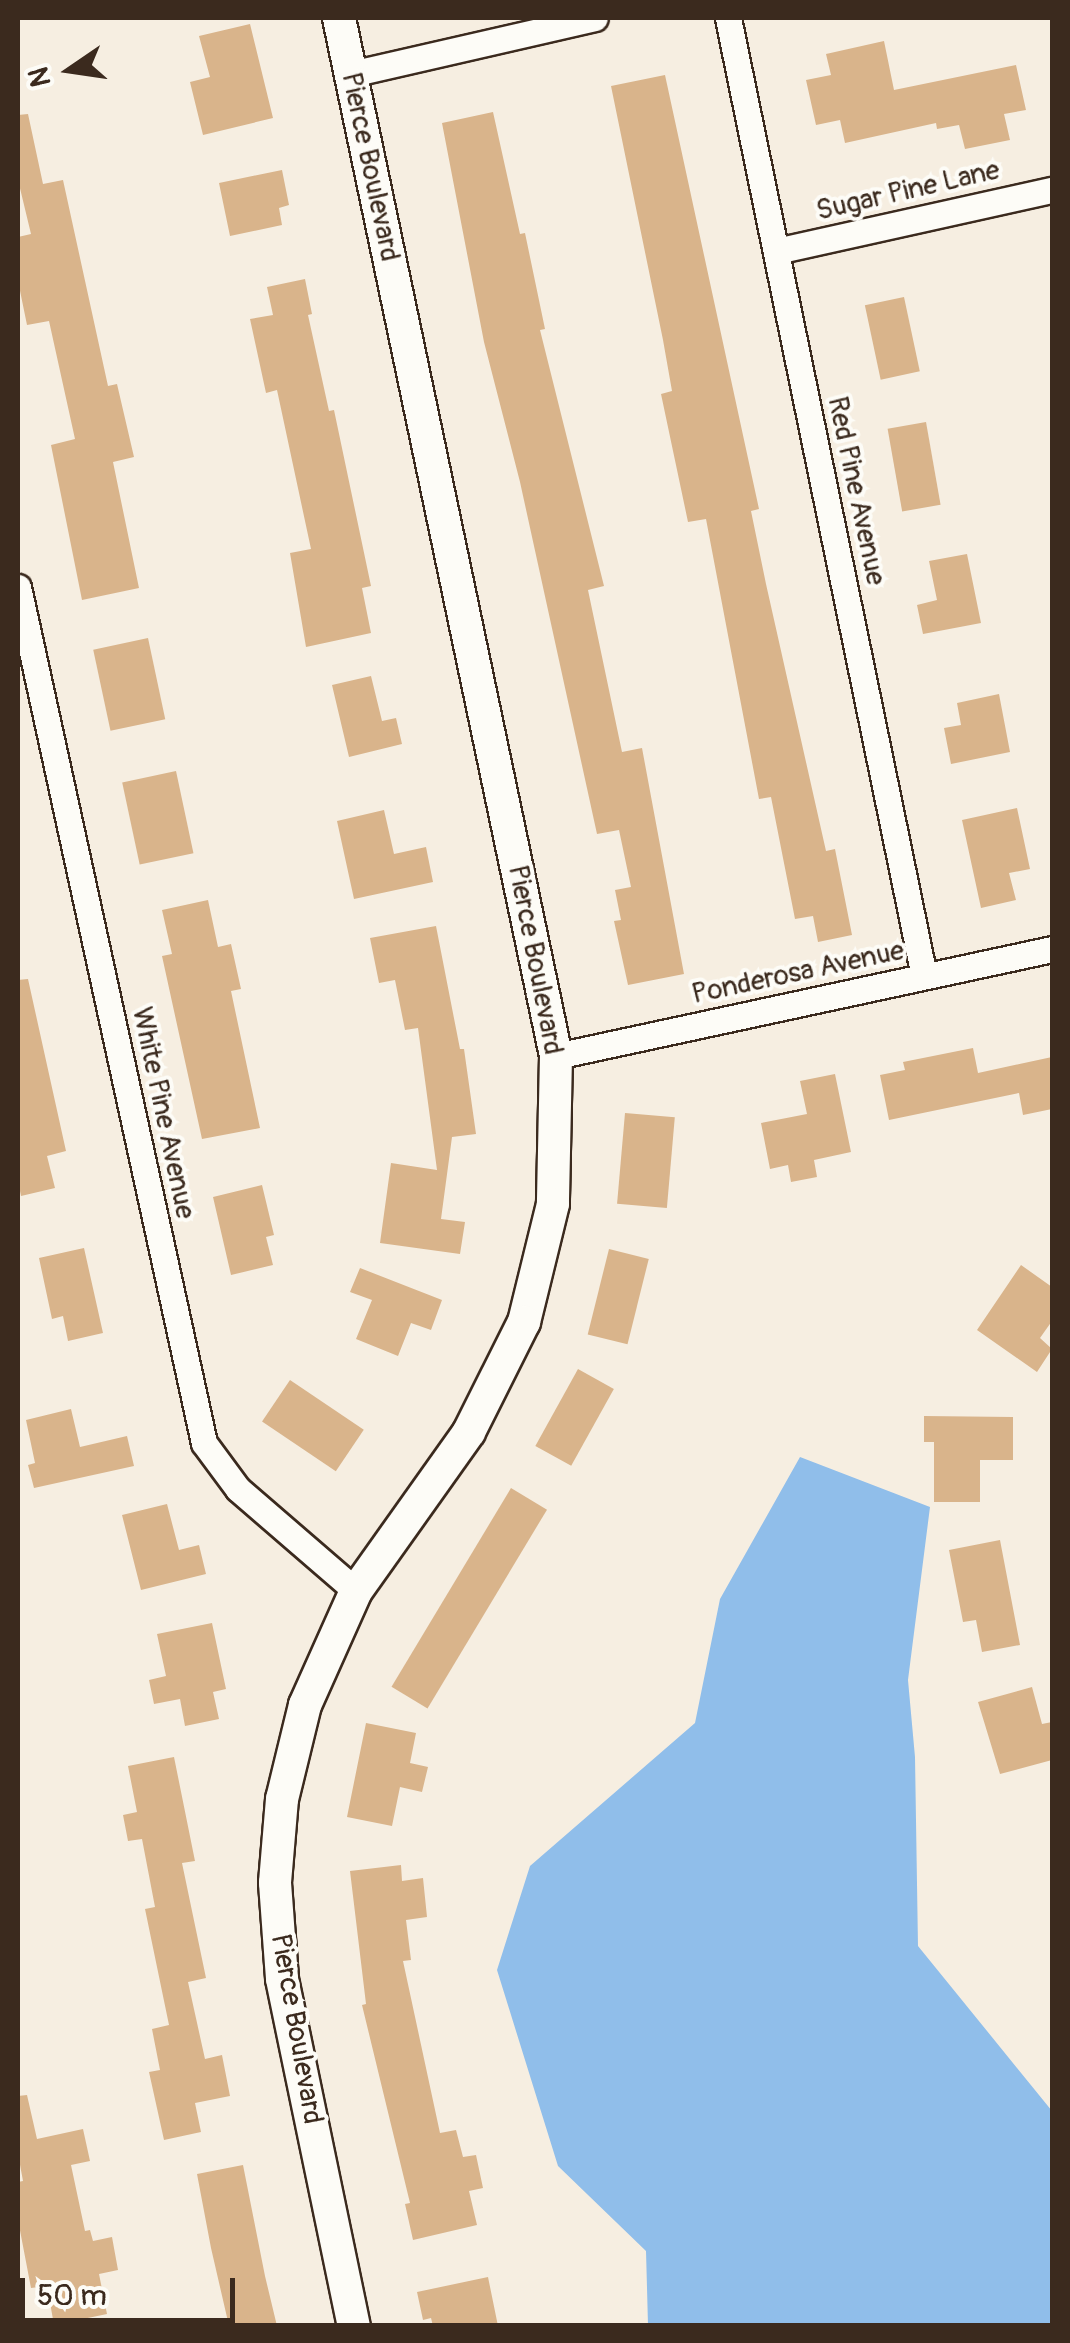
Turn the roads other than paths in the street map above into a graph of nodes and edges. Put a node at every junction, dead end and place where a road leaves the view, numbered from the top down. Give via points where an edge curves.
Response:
1 (339, 18) edge
2 (595, 18) edge
3 (728, 18) edge
4 (351, 74) junction
5 (1052, 190) edge
6 (776, 252) junction
7 (18, 587) edge
8 (1052, 949) edge
9 (924, 976) junction
10 (556, 1056) junction
11 (356, 1591) junction
12 (354, 2326) edge

1 - 4 street, Pierce Boulevard
2 - 4 street
3 - 6 street, Red Pine Avenue
4 - 10 street, Pierce Boulevard
5 - 6 street, Sugar Pine Lane
6 - 9 street, Red Pine Avenue
7 - 11 street, White Pine Avenue via 204,1443 238,1490
8 - 9 street, Ponderosa Avenue
9 - 10 street, Ponderosa Avenue
10 - 11 street, Pierce Boulevard via 553,1204 524,1322 469,1432
11 - 12 street, Pierce Boulevard via 306,1705 282,1799 275,1883 282,1978

